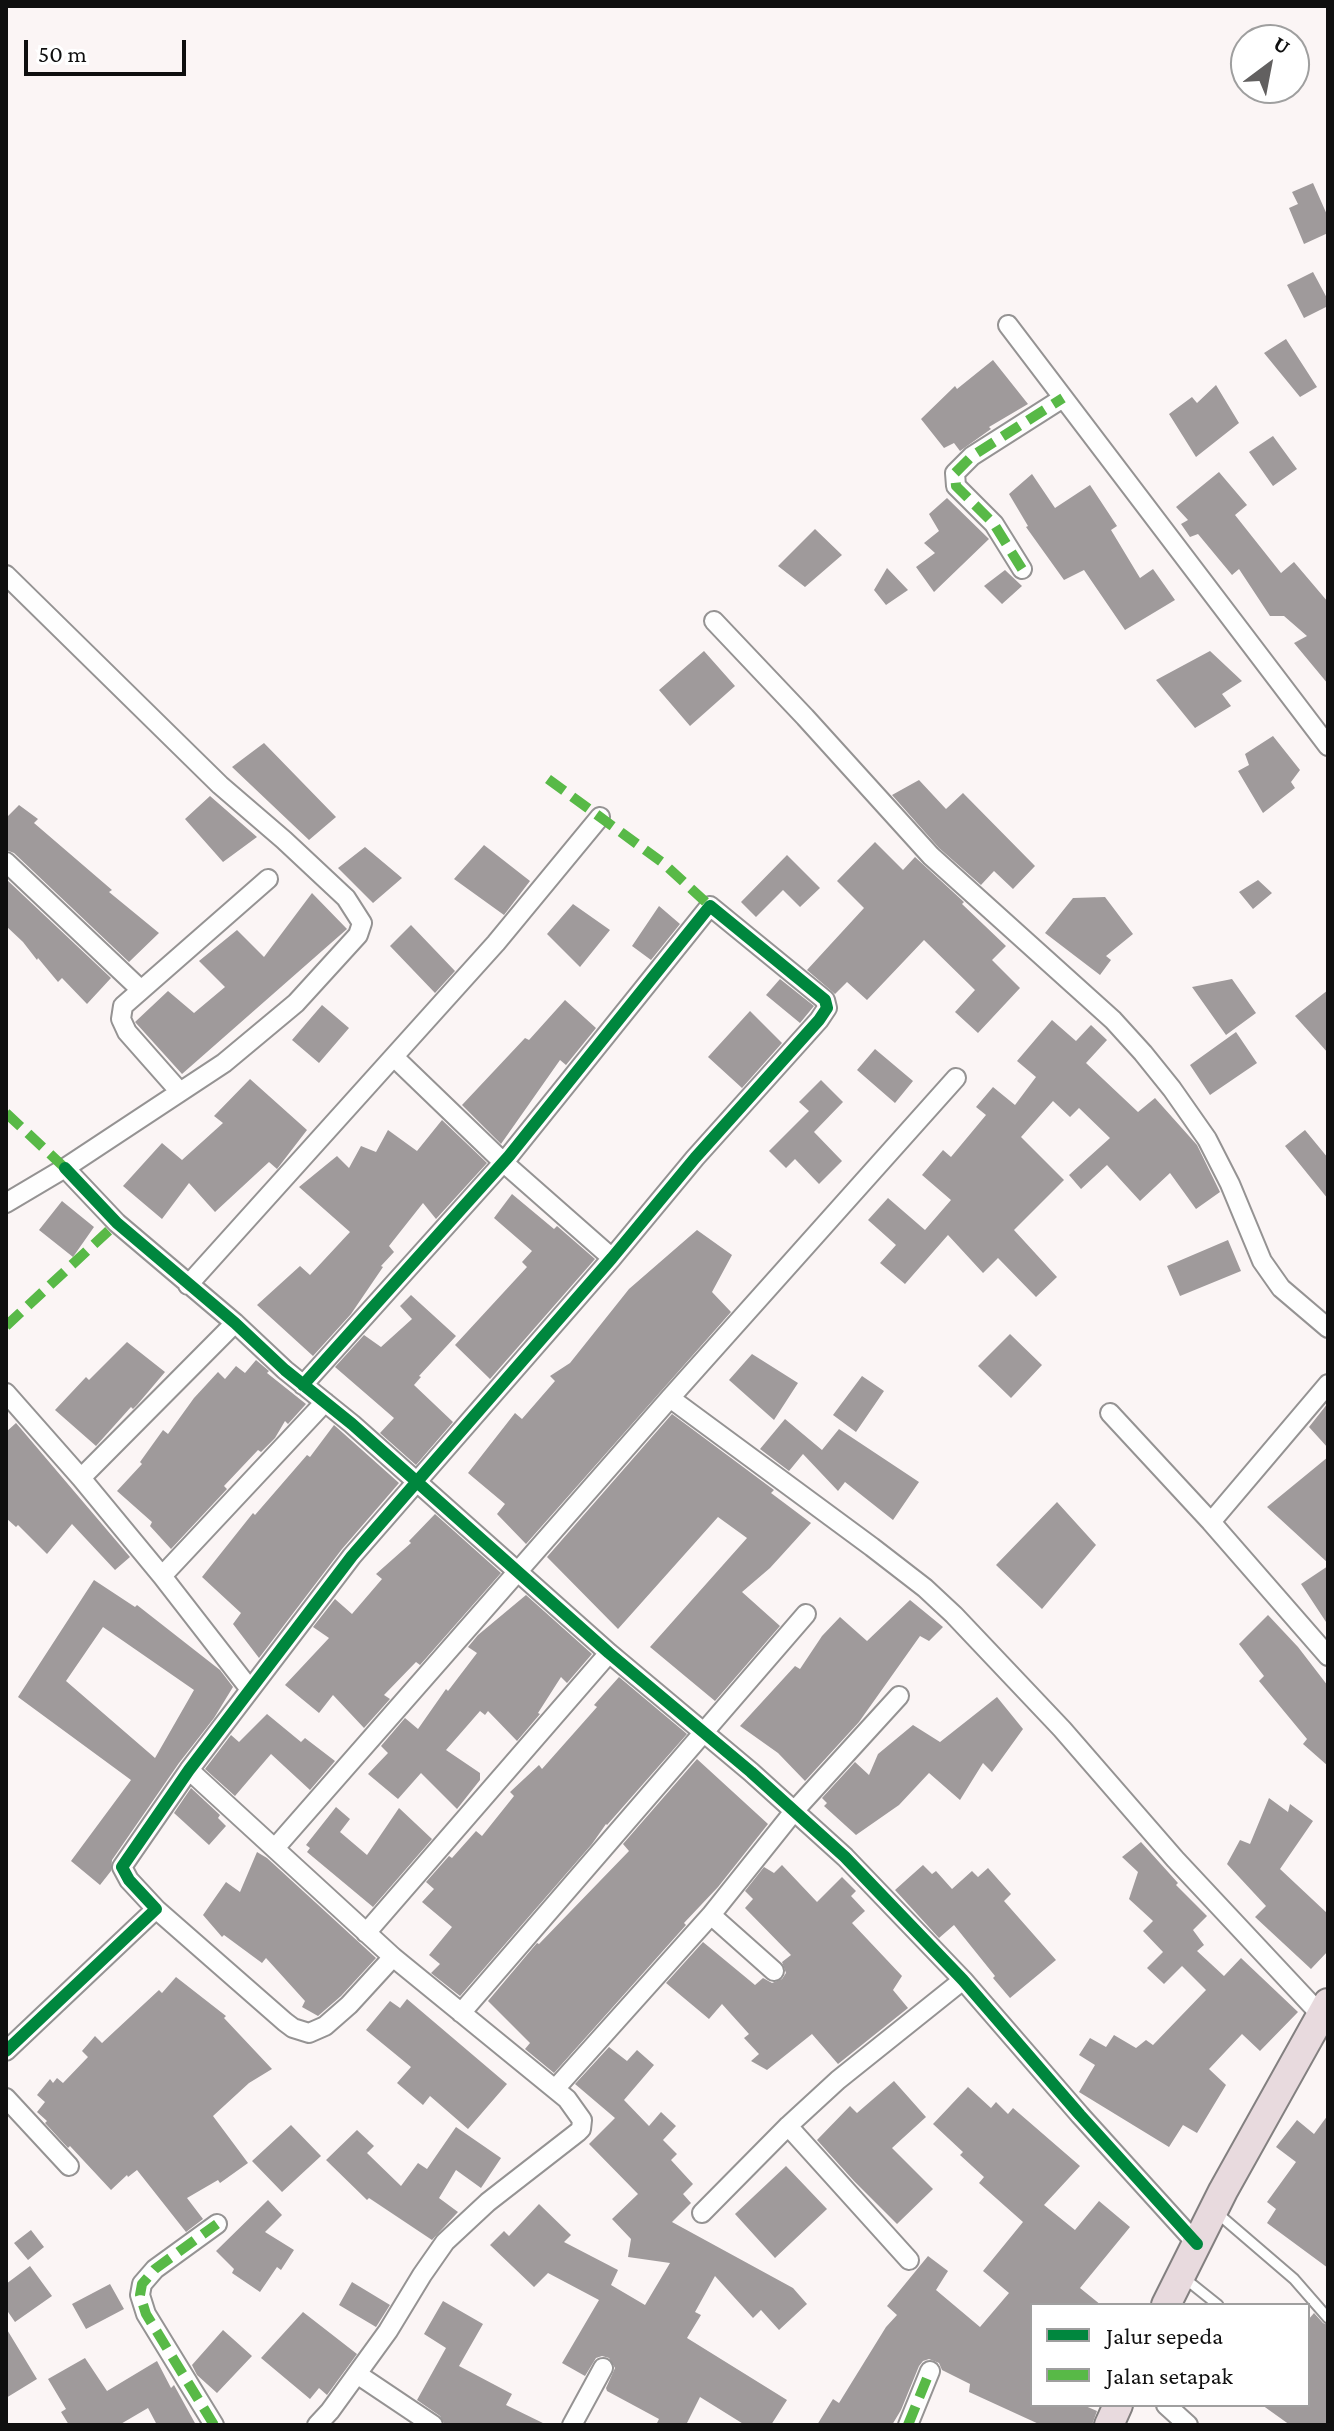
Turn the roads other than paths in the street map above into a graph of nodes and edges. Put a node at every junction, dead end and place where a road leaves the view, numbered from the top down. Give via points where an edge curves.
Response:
1 (1008, 325) dead end
2 (1063, 398) junction
3 (1022, 569) dead end
4 (6, 575) edge
5 (714, 621) dead end
6 (1322, 724) edge
7 (1328, 746) edge
8 (600, 817) dead end
9 (6, 862) edge
10 (268, 879) dead end
11 (140, 989) junction
12 (394, 1057) junction
13 (956, 1078) dead end
14 (180, 1092) junction
15 (503, 1162) junction
16 (65, 1168) junction
17 (6, 1203) edge
18 (612, 1258) junction
19 (188, 1285) junction
20 (235, 1323) junction
21 (1328, 1328) edge
22 (1328, 1384) edge
23 (303, 1385) junction
24 (6, 1393) edge
25 (670, 1398) junction
26 (325, 1402) junction
27 (1110, 1413) dead end
28 (81, 1478) junction
29 (416, 1481) junction
30 (1211, 1522) junction
31 (519, 1572) junction
32 (162, 1576) junction
33 (806, 1614) dead end
34 (609, 1653) junction
35 (1328, 1656) edge
36 (249, 1688) junction
37 (899, 1696) dead end
38 (703, 1731) junction
39 (189, 1770) junction
40 (795, 1810) junction
41 (275, 1848) junction
42 (156, 1909) junction
43 (711, 1915) junction
44 (366, 1933) junction
45 (393, 1957) junction
46 (774, 1971) dead end
47 (963, 1980) junction
48 (1325, 2009) edge
49 (461, 2013) junction
50 (6, 2051) edge
51 (555, 2089) junction
52 (6, 2098) edge
53 (788, 2126) junction
54 (69, 2166) dead end
55 (1214, 2210) junction
56 (702, 2213) dead end
57 (217, 2224) dead end
58 (1197, 2244) junction
59 (909, 2260) dead end
60 (1180, 2275) junction
61 (1167, 2303) edge
62 (1215, 2303) edge
63 (1328, 2318) edge
64 (603, 2368) dead end
65 (930, 2371) dead end
66 (357, 2374) junction
67 (1168, 2407) edge
68 (214, 2425) edge
69 (317, 2425) edge
70 (433, 2425) edge
71 (572, 2425) edge
72 (908, 2425) edge
73 (1188, 2425) edge

1 - 2 street
2 - 3 street via 972,456 955,473 956,486 994,524
2 - 6 street
4 - 14 street via 220,785 346,898 362,923 358,935 296,1003
5 - 21 street via 931,856 1143,1053 1207,1139 1262,1261 1281,1288
6 - 7 street
8 - 12 street
9 - 11 street
10 - 11 street
11 - 14 street via 123,1006 123,1025
12 - 15 street
12 - 19 street
13 - 25 street
14 - 16 street
15 - 18 street
15 - 18 street via 710,906 814,989 827,1005 819,1020
15 - 23 street
16 - 17 street
16 - 19 street via 117,1223
18 - 29 street
19 - 20 street
20 - 23 street
20 - 28 street
22 - 30 street
23 - 26 street
24 - 28 street
25 - 31 street
25 - 48 street via 872,1547 954,1615 1175,1859
26 - 29 street
26 - 32 street
27 - 30 street
28 - 32 street
29 - 31 street
29 - 36 street
30 - 35 street
31 - 34 street
31 - 41 street
32 - 36 street
33 - 38 street
34 - 38 street
34 - 44 street
36 - 39 street
37 - 40 street
38 - 40 street
38 - 49 street
39 - 41 street
39 - 42 street via 122,1867
40 - 43 street
40 - 47 street
41 - 44 street
42 - 45 street via 304,2033 341,2012
42 - 50 street
43 - 46 street
43 - 51 street
44 - 45 street
45 - 49 street
47 - 53 street
47 - 58 street
48 - 55 highway
49 - 51 street
51 - 66 street via 581,2115 581,2129 445,2242
52 - 54 street
53 - 56 street
53 - 59 street
55 - 58 highway
55 - 63 lane via 1294,2279
57 - 68 street via 155,2269 140,2295 153,2326
58 - 60 highway
60 - 61 highway
60 - 62 lane
64 - 71 street
65 - 72 street
66 - 69 street
66 - 70 street
67 - 73 street

